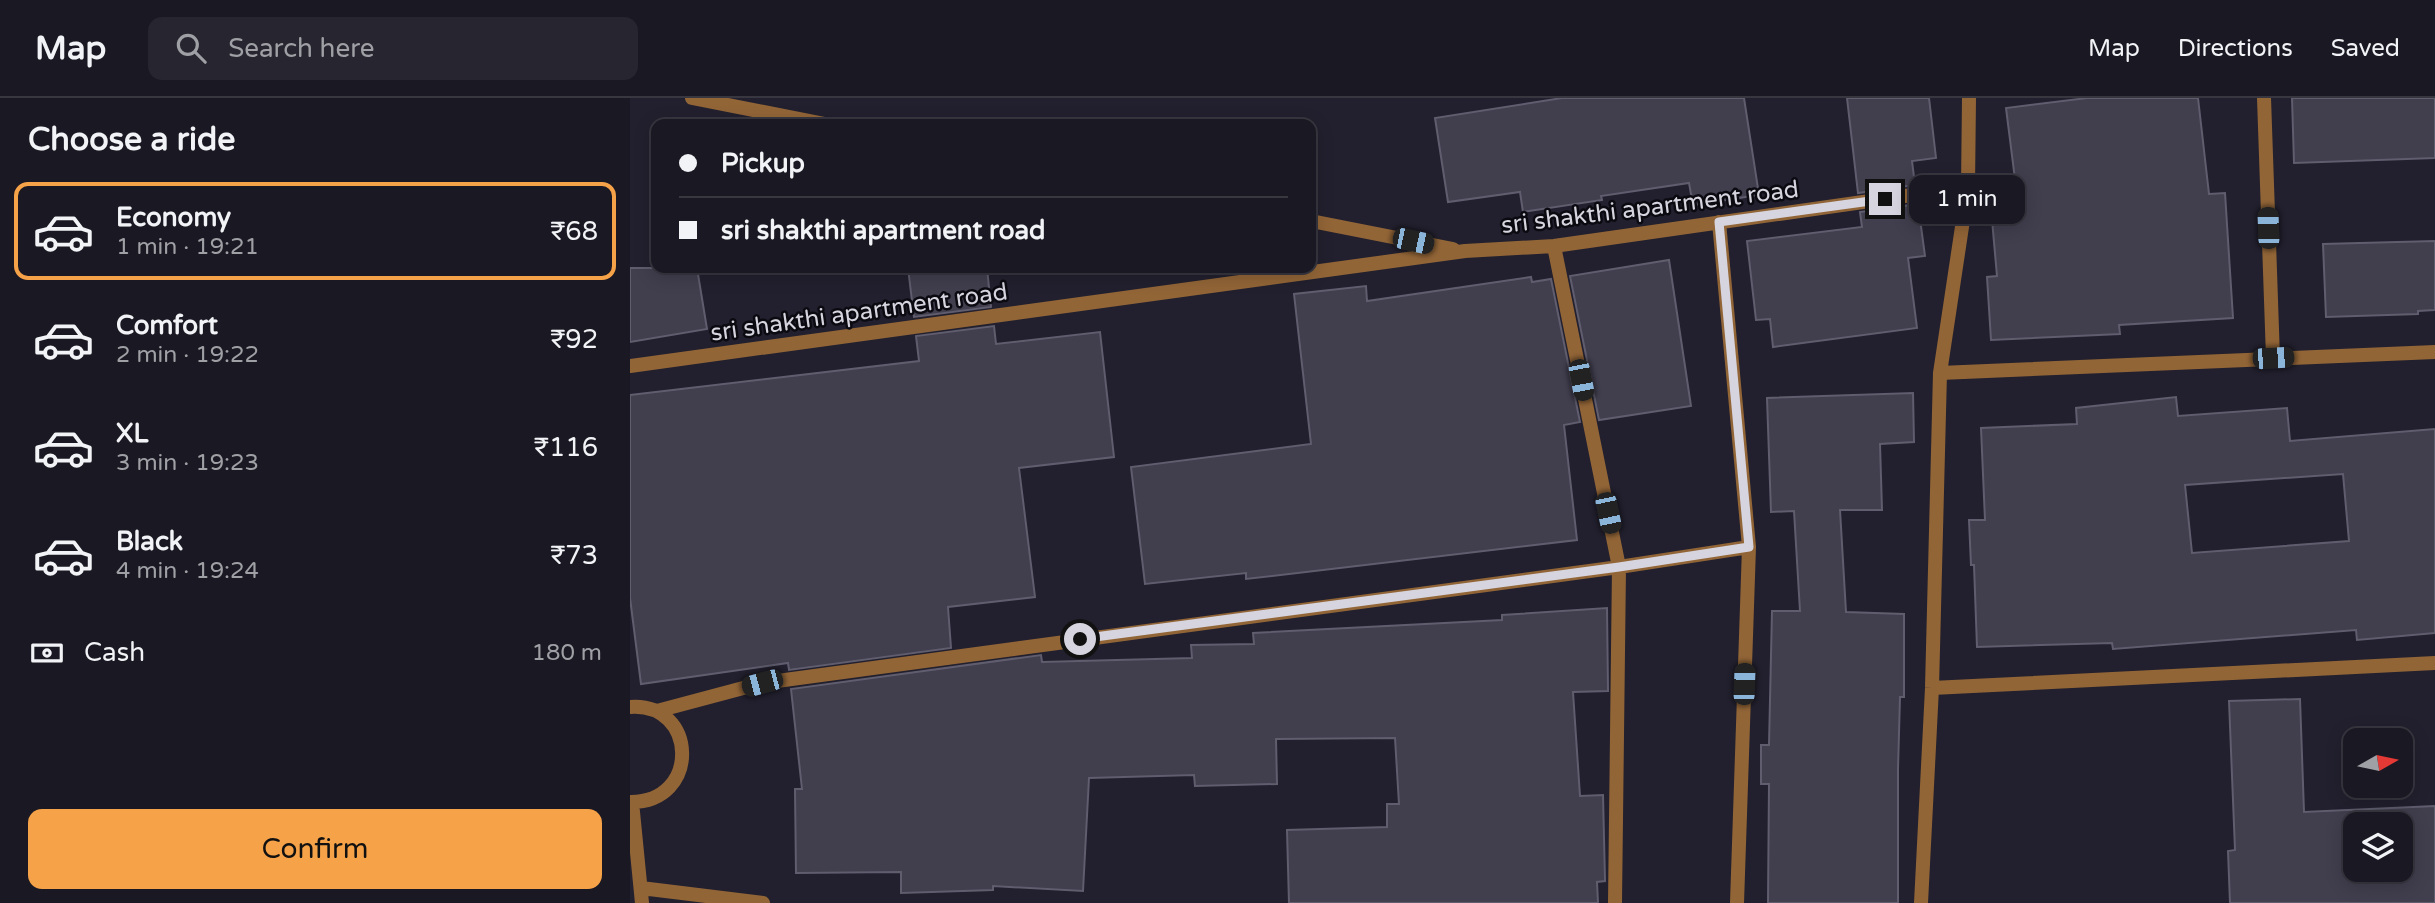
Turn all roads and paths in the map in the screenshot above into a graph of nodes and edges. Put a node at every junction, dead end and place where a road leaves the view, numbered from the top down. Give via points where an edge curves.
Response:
1 (692, 98) edge
2 (1969, 98) edge
3 (2264, 98) edge
4 (799, 119) edge
5 (1968, 187) junction
6 (1316, 221) edge
7 (1719, 222) junction
8 (1554, 246) junction
9 (1465, 251) junction
10 (1316, 272) edge
11 (1305, 273) edge
12 (2435, 352) edge
13 (2273, 358) junction
14 (630, 366) edge
15 (1940, 373) junction
16 (1749, 547) junction
17 (1619, 567) junction
18 (2435, 663) edge
19 (1932, 688) junction
20 (630, 707) edge
21 (657, 711) junction
22 (631, 802) edge
23 (641, 888) junction
24 (642, 903) edge
25 (763, 903) edge
26 (1615, 903) edge
27 (1737, 903) edge
28 (1921, 903) edge

1 - 4 street
2 - 5 street
3 - 13 street
5 - 7 street, sri shakthi apartment road
5 - 15 street
6 - 9 street
7 - 8 street, sri shakthi apartment road
7 - 16 street
8 - 9 street, sri shakthi apartment road
8 - 17 street
9 - 10 street, sri shakthi apartment road
11 - 14 street, sri shakthi apartment road
12 - 13 street
13 - 15 street
15 - 19 street
16 - 17 street
16 - 27 street
17 - 21 street via 762,683
17 - 26 street
18 - 19 street
19 - 28 street
20 - 21 street
21 - 22 street via 679,735 682,762 676,780 662,795
22 - 23 street
23 - 24 street
23 - 25 street

